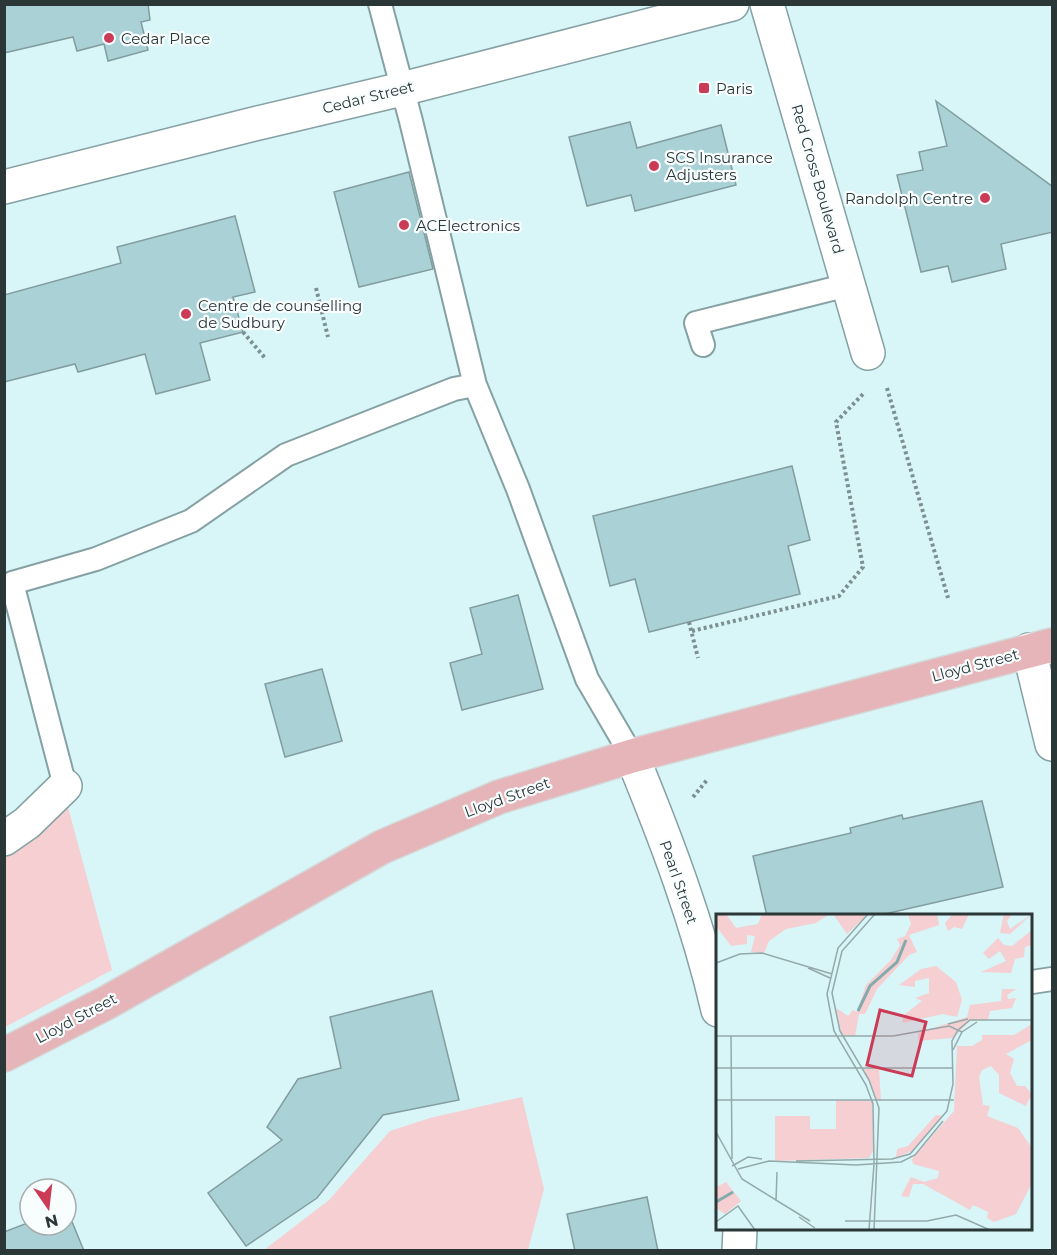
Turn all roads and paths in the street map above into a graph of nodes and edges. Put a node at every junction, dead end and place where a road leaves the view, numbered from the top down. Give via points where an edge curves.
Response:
1 (380, 4) edge
2 (732, 4) edge
3 (767, 4) edge
4 (402, 89) junction
5 (4, 187) edge
6 (848, 285) junction
7 (316, 288) dead end
8 (243, 332) dead end
9 (328, 336) dead end
10 (703, 345) dead end
11 (265, 358) dead end
12 (875, 363) junction
13 (475, 385) junction
14 (948, 598) dead end
15 (689, 622) dead end
16 (692, 632) junction
17 (1041, 648) edge
18 (698, 658) dead end
19 (1053, 744) edge
20 (632, 756) junction
21 (66, 786) joint
22 (4, 839) edge
23 (1053, 979) edge
24 (1033, 982) edge
25 (716, 1003) edge
26 (4, 1055) edge
27 (740, 1231) edge
28 (739, 1251) edge

1 - 4 lane
2 - 4 street, Cedar Street
3 - 6 street, Red Cross Boulevard
4 - 5 street, Cedar Street
4 - 13 lane
6 - 10 lane via 696,323
6 - 12 street, Red Cross Boulevard
7 - 9 path
8 - 11 path
12 - 14 path
12 - 16 path via 836,422 863,567 839,596
13 - 20 lane via 518,489 587,679
13 - 21 lane via 454,389 286,455 191,520 96,559 12,583
15 - 16 path
16 - 18 path
17 - 19 street
17 - 20 main road, Lloyd Street
20 - 25 street, Pearl Street via 691,912
20 - 26 main road, Lloyd Street via 499,797 382,847 106,1003
21 - 22 street
23 - 24 lane
27 - 28 street

